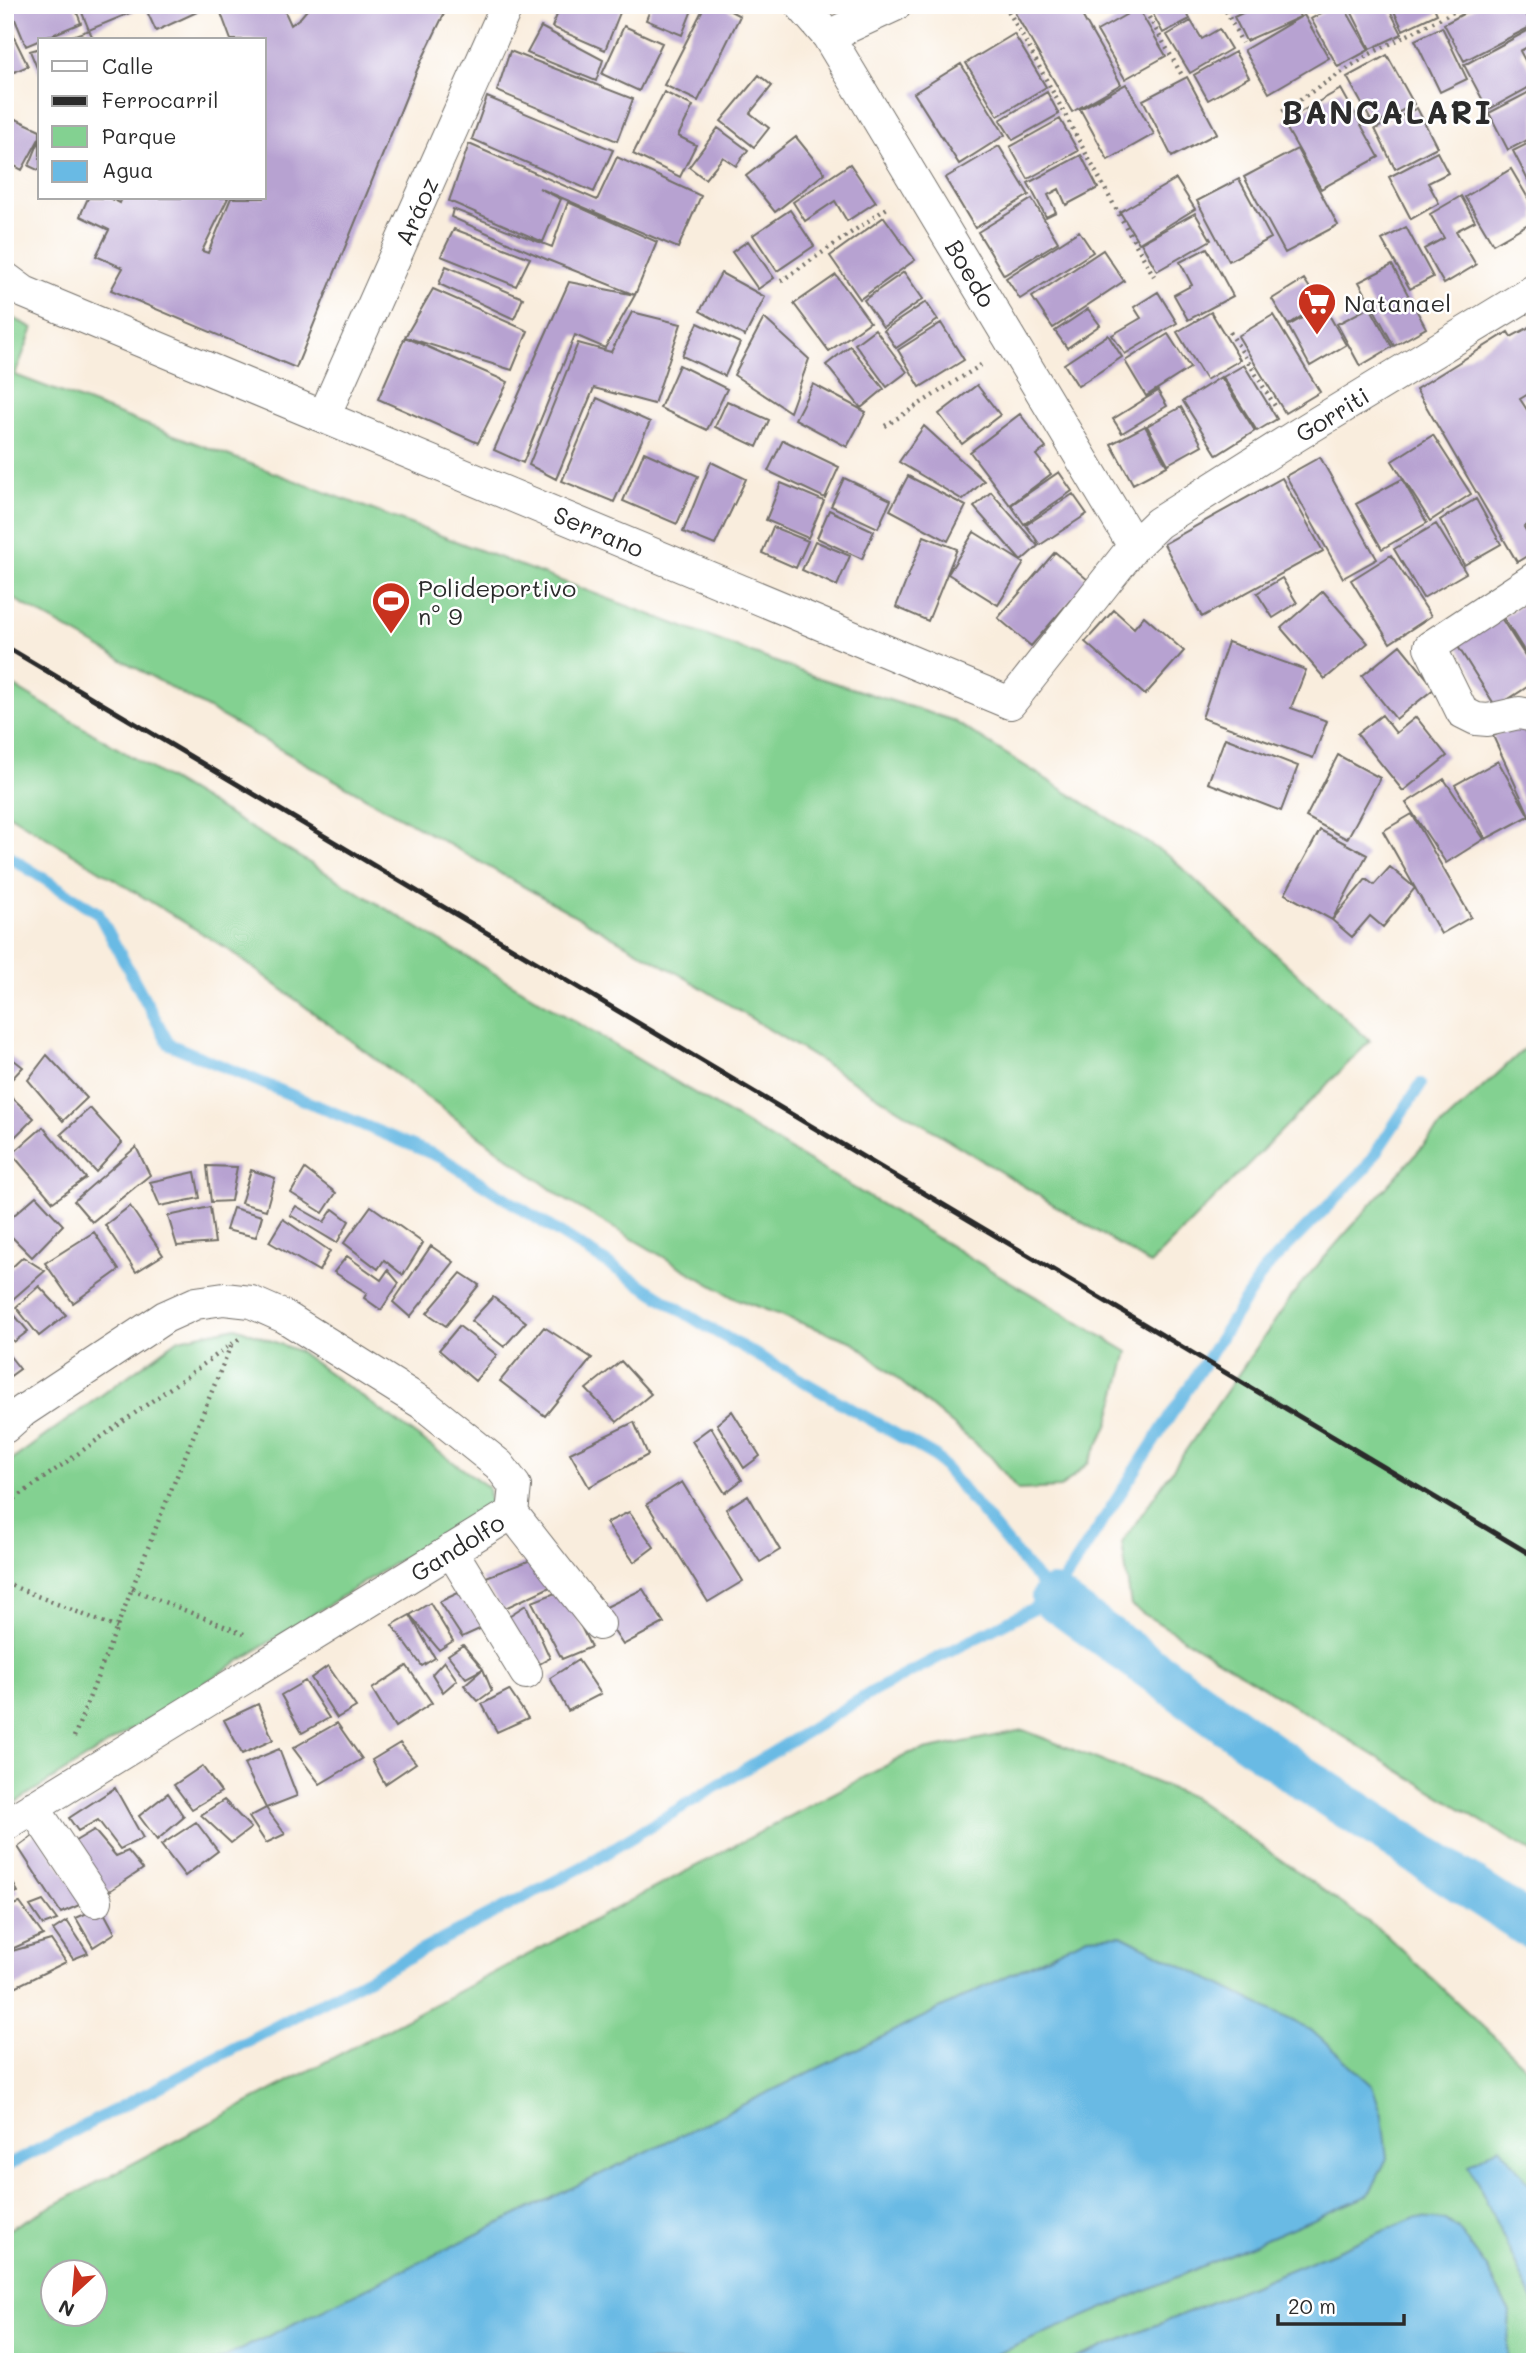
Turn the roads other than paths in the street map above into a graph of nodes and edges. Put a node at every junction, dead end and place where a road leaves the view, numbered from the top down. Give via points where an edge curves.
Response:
1 (507, 5) edge
2 (801, 5) edge
3 (895, 5) edge
4 (828, 36) junction
5 (5, 278) edge
6 (1535, 290) edge
7 (324, 416) junction
8 (1134, 546) junction
9 (1535, 578) edge
10 (1535, 716) edge
11 (5, 1427) edge
12 (512, 1513) junction
13 (451, 1550) junction
14 (599, 1624) dead end
15 (526, 1674) dead end
16 (41, 1802) junction
17 (5, 1825) edge
18 (96, 1901) dead end

1 - 7 street, Aráoz
2 - 4 street, Boedo
3 - 4 street
4 - 8 street, Boedo
5 - 7 street, Serrano via 24,292
6 - 8 street, Gorriti via 1158,523
7 - 8 street, Serrano via 1010,703
9 - 10 street via 1430,647 1462,712 1489,720 1519,713
11 - 12 street, Gandolfo via 165,1317 197,1303 251,1302 285,1317 422,1404 499,1465 515,1486
12 - 13 street, Gandolfo
12 - 14 street
13 - 15 street
13 - 16 street, Gandolfo
16 - 17 street, Gandolfo
16 - 18 street

